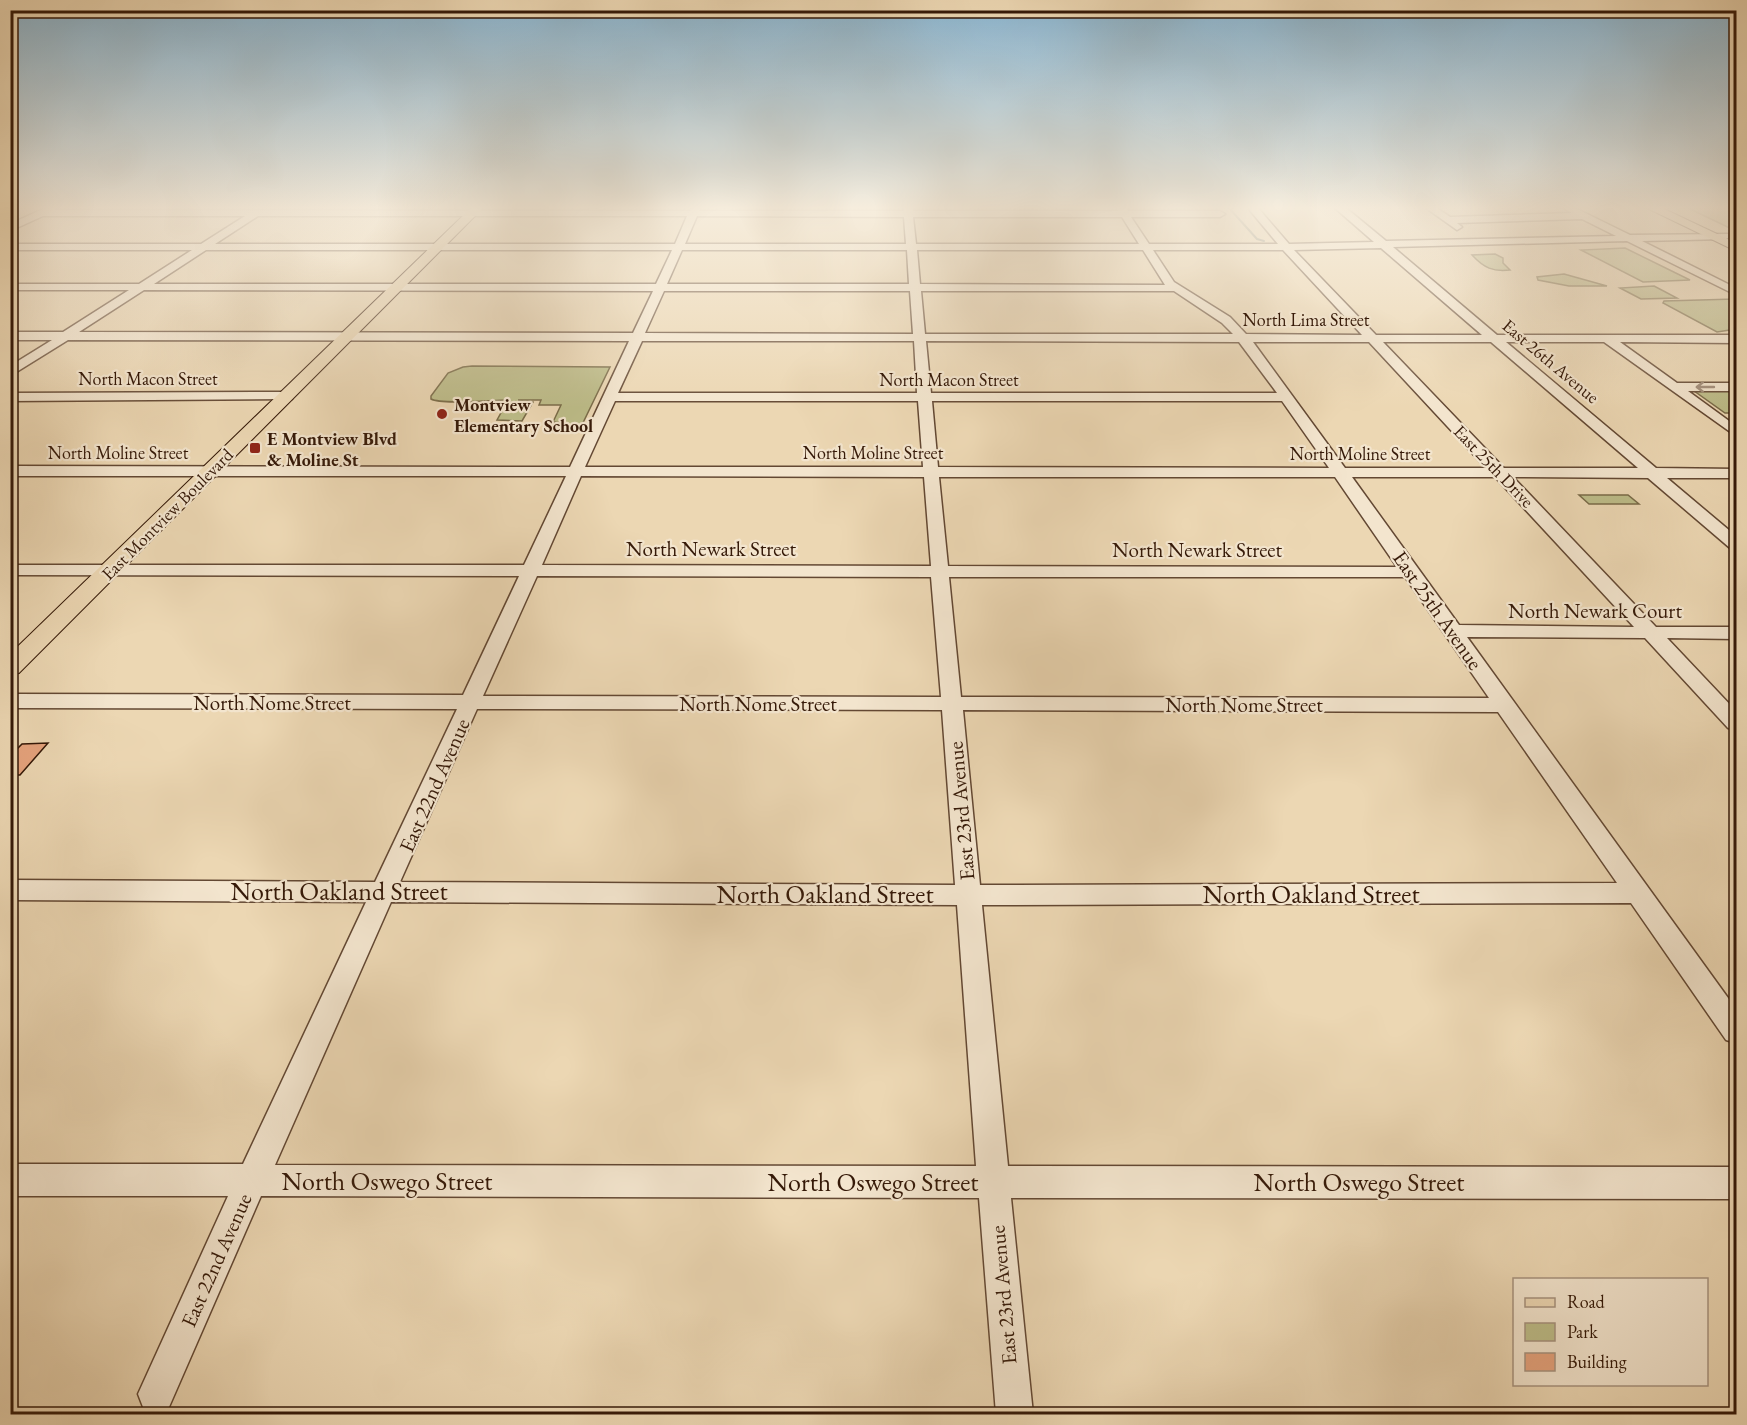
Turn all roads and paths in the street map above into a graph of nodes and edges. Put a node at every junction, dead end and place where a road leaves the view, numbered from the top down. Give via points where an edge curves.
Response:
1 (163, 274) edge
2 (410, 274) edge
3 (665, 274) edge
4 (914, 274) edge
5 (1164, 274) edge
6 (1312, 274) edge
7 (1418, 274) edge
8 (1700, 274) edge
9 (10, 287) edge
10 (142, 288) junction
11 (396, 288) junction
12 (659, 288) junction
13 (915, 288) junction
14 (1174, 288) junction
15 (1737, 292) edge
16 (10, 336) edge
17 (66, 336) junction
18 (347, 336) junction
19 (919, 336) junction
20 (637, 337) junction
21 (1244, 337) junction
22 (1373, 338) junction
23 (1493, 338) junction
24 (1606, 338) junction
25 (1737, 339) edge
26 (10, 372) edge
27 (1673, 387) junction
28 (1737, 387) edge
29 (10, 396) edge
30 (286, 396) junction
31 (610, 397) junction
32 (924, 397) junction
33 (1287, 397) junction
34 (1714, 416) junction
35 (1737, 416) edge
36 (1737, 432) edge
37 (10, 471) edge
38 (210, 472) junction
39 (576, 472) junction
40 (931, 472) junction
41 (1341, 472) junction
42 (1501, 472) junction
43 (1653, 473) junction
44 (1737, 473) edge
45 (1737, 544) edge
46 (10, 570) edge
47 (111, 570) junction
48 (531, 570) junction
49 (940, 571) junction
50 (1411, 572) junction
51 (1453, 631) junction
52 (1653, 633) junction
53 (1737, 633) edge
54 (10, 668) edge
55 (10, 701) edge
56 (472, 702) junction
57 (951, 704) junction
58 (1505, 705) junction
59 (1737, 723) edge
60 (10, 890) edge
61 (386, 890) junction
62 (1639, 893) junction
63 (968, 895) junction
64 (1737, 1031) edge
65 (10, 1180) edge
66 (251, 1181) junction
67 (993, 1182) junction
68 (1737, 1183) edge
69 (156, 1395) dead end
70 (1014, 1414) edge

1 - 10 street
2 - 11 main road, East Montview Boulevard
3 - 12 street, East 22nd Avenue
4 - 13 street, East 23rd Avenue
5 - 14 street, East 25th Avenue
6 - 22 street, East 25th Drive
7 - 23 street, East 26th Avenue
8 - 15 street
9 - 10 street
10 - 11 street
10 - 17 street
11 - 12 street
11 - 18 main road, East Montview Boulevard
12 - 13 street
12 - 20 street, East 22nd Avenue
13 - 14 street
13 - 19 street, East 23rd Avenue
14 - 21 street, East 25th Avenue via 1226,320
16 - 17 street, North Lima Street
17 - 18 street, North Lima Street
17 - 26 street
18 - 20 street, North Lima Street
18 - 30 main road, East Montview Boulevard
19 - 20 street, North Lima Street
19 - 21 street, North Lima Street
19 - 32 street, East 23rd Avenue
20 - 31 street, East 22nd Avenue
21 - 22 street, North Lima Street
21 - 33 street, East 25th Avenue
22 - 23 street, North Lima Street
22 - 42 street, East 25th Drive
23 - 24 street, North Lima Street
23 - 43 street, East 26th Avenue
24 - 25 street, North Lima Street
24 - 27 street
28 -> 27 street
27 - 34 street
29 - 30 street, North Macon Street
30 - 38 main road, East Montview Boulevard
31 - 32 street, North Macon Street
31 - 39 street, East 22nd Avenue
32 - 33 street, North Macon Street
32 - 40 street, East 23rd Avenue
33 - 41 street, East 25th Avenue
34 - 35 street
34 - 36 street
37 - 38 street, North Moline Street
38 - 39 street, North Moline Street
38 - 47 main road, East Montview Boulevard
39 - 40 street, North Moline Street
39 - 48 street, East 22nd Avenue
40 - 41 street, North Moline Street
40 - 49 street, East 23rd Avenue
41 - 42 street, North Moline Street
41 - 50 street, East 25th Avenue
42 - 43 street, North Moline Street
42 - 52 street, East 25th Drive
43 - 44 street, North Moline Street
43 - 45 street, East 26th Avenue
46 - 47 street, North Newark Street
47 - 48 street, North Newark Street
47 - 54 main road, East Montview Boulevard
48 - 49 street, North Newark Street
48 - 56 street, East 22nd Avenue
49 - 50 street, North Newark Street
49 - 57 street, East 23rd Avenue
50 - 51 street, East 25th Avenue
51 - 52 street, North Newark Court
51 - 58 street, East 25th Avenue
52 - 53 street, North Newark Court
52 - 59 street, East 25th Drive
55 - 56 street, North Nome Street
56 - 57 street, North Nome Street
56 - 61 street, East 22nd Avenue
57 - 58 street, North Nome Street
57 - 63 street, East 23rd Avenue
58 - 62 street, East 25th Avenue
60 - 61 street, North Oakland Street
61 - 63 street, North Oakland Street
61 - 66 street, East 22nd Avenue
62 - 63 street, North Oakland Street
62 - 64 street, East 25th Avenue
63 - 67 street, East 23rd Avenue
65 - 66 street, North Oswego Street
66 - 67 street, North Oswego Street
66 - 69 street, East 22nd Avenue
67 - 68 street, North Oswego Street
67 - 70 street, East 23rd Avenue

